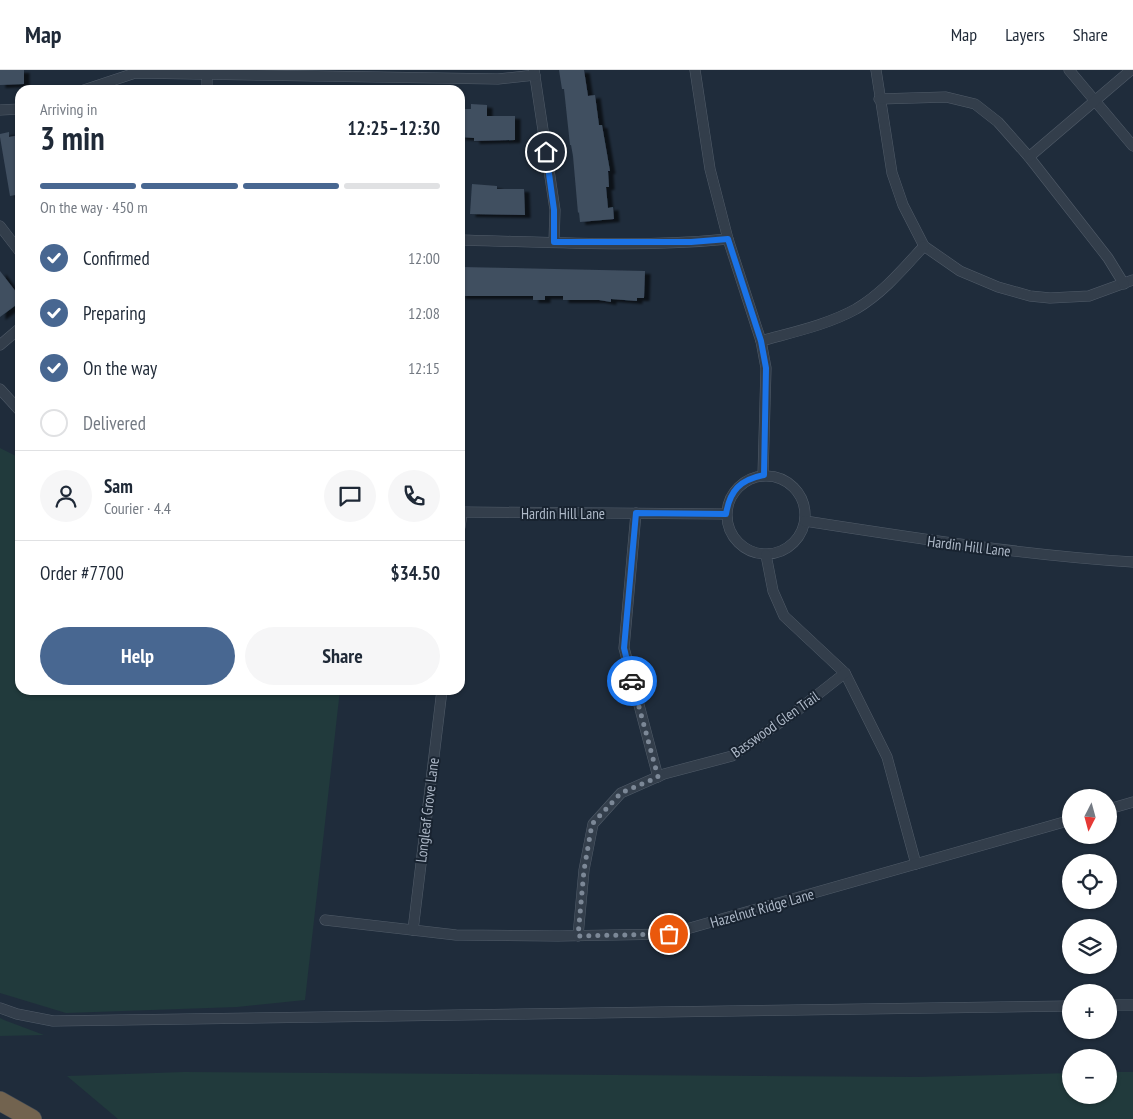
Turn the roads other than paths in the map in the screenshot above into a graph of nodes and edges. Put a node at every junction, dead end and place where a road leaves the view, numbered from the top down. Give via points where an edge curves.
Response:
1 (695, 70) edge
2 (876, 70) edge
3 (1069, 70) edge
4 (1131, 70) edge
5 (207, 72) edge
6 (534, 72) edge
7 (99, 85) edge
8 (207, 85) edge
9 (880, 99) junction
10 (1096, 101) junction
11 (15, 109) edge
12 (0, 110) edge
13 (1133, 146) edge
14 (1029, 157) junction
15 (0, 226) edge
16 (728, 239) junction
17 (465, 240) edge
18 (554, 242) junction
19 (15, 246) edge
20 (924, 246) junction
21 (1128, 282) edge
22 (15, 332) edge
23 (761, 341) junction
24 (0, 345) edge
25 (0, 389) edge
26 (15, 406) edge
27 (764, 475) junction
28 (465, 512) edge
29 (636, 513) junction
30 (726, 514) junction
31 (805, 521) junction
32 (766, 555) junction
33 (1133, 562) edge
34 (845, 673) junction
35 (441, 695) edge
36 (658, 777) junction
37 (1133, 802) edge
38 (1118, 806) edge
39 (1062, 823) edge
40 (916, 864) junction
41 (325, 920) dead end
42 (413, 930) junction
43 (578, 936) junction
44 (1117, 1005) edge
45 (1133, 1005) edge
46 (1062, 1006) edge
47 (0, 1008) edge
48 (0, 1101) edge
49 (32, 1119) edge

1 - 16 street via 710,169
2 - 9 street
3 - 10 street
4 - 10 street
5 - 6 street via 498,79
5 - 7 street via 135,73
5 - 8 street
6 - 18 street via 554,210
9 - 14 street via 946,97 975,104 998,122
9 - 20 street via 892,173 903,205
10 - 13 street
10 - 14 street
11 - 12 street
14 - 21 street
15 - 19 street
16 - 18 street
16 - 23 street
17 - 18 street
20 - 21 street via 960,271 1030,296 1089,296
20 - 23 street via 888,285 856,309 818,325
22 - 24 street
23 - 27 street via 766,368
25 - 26 street
27 - 30 street via 752,478 733,492
27 - 31 street via 786,481 795,488 803,503
28 - 29 street, Hardin Hill Lane
29 - 30 street, Hardin Hill Lane
29 - 36 street via 624,648
30 - 32 street via 733,538 753,553
31 - 32 street via 796,541 777,553
31 - 33 street, Hardin Hill Lane via 1065,558
32 - 34 street via 773,591 784,616
34 - 36 street, Basswood Glen Trail via 732,756
34 - 40 street via 888,757
35 - 42 street, Longleaf Grove Lane
36 - 43 street, Basswood Glen Trail via 621,793 592,824
37 - 38 street
39 - 40 street, Hazelnut Ridge Lane
40 - 43 street, Hazelnut Ridge Lane via 669,934
41 - 42 street, Hazelnut Ridge Lane
42 - 43 street, Hazelnut Ridge Lane via 456,935
44 - 45 street
46 - 47 street via 53,1021
48 - 49 highway

